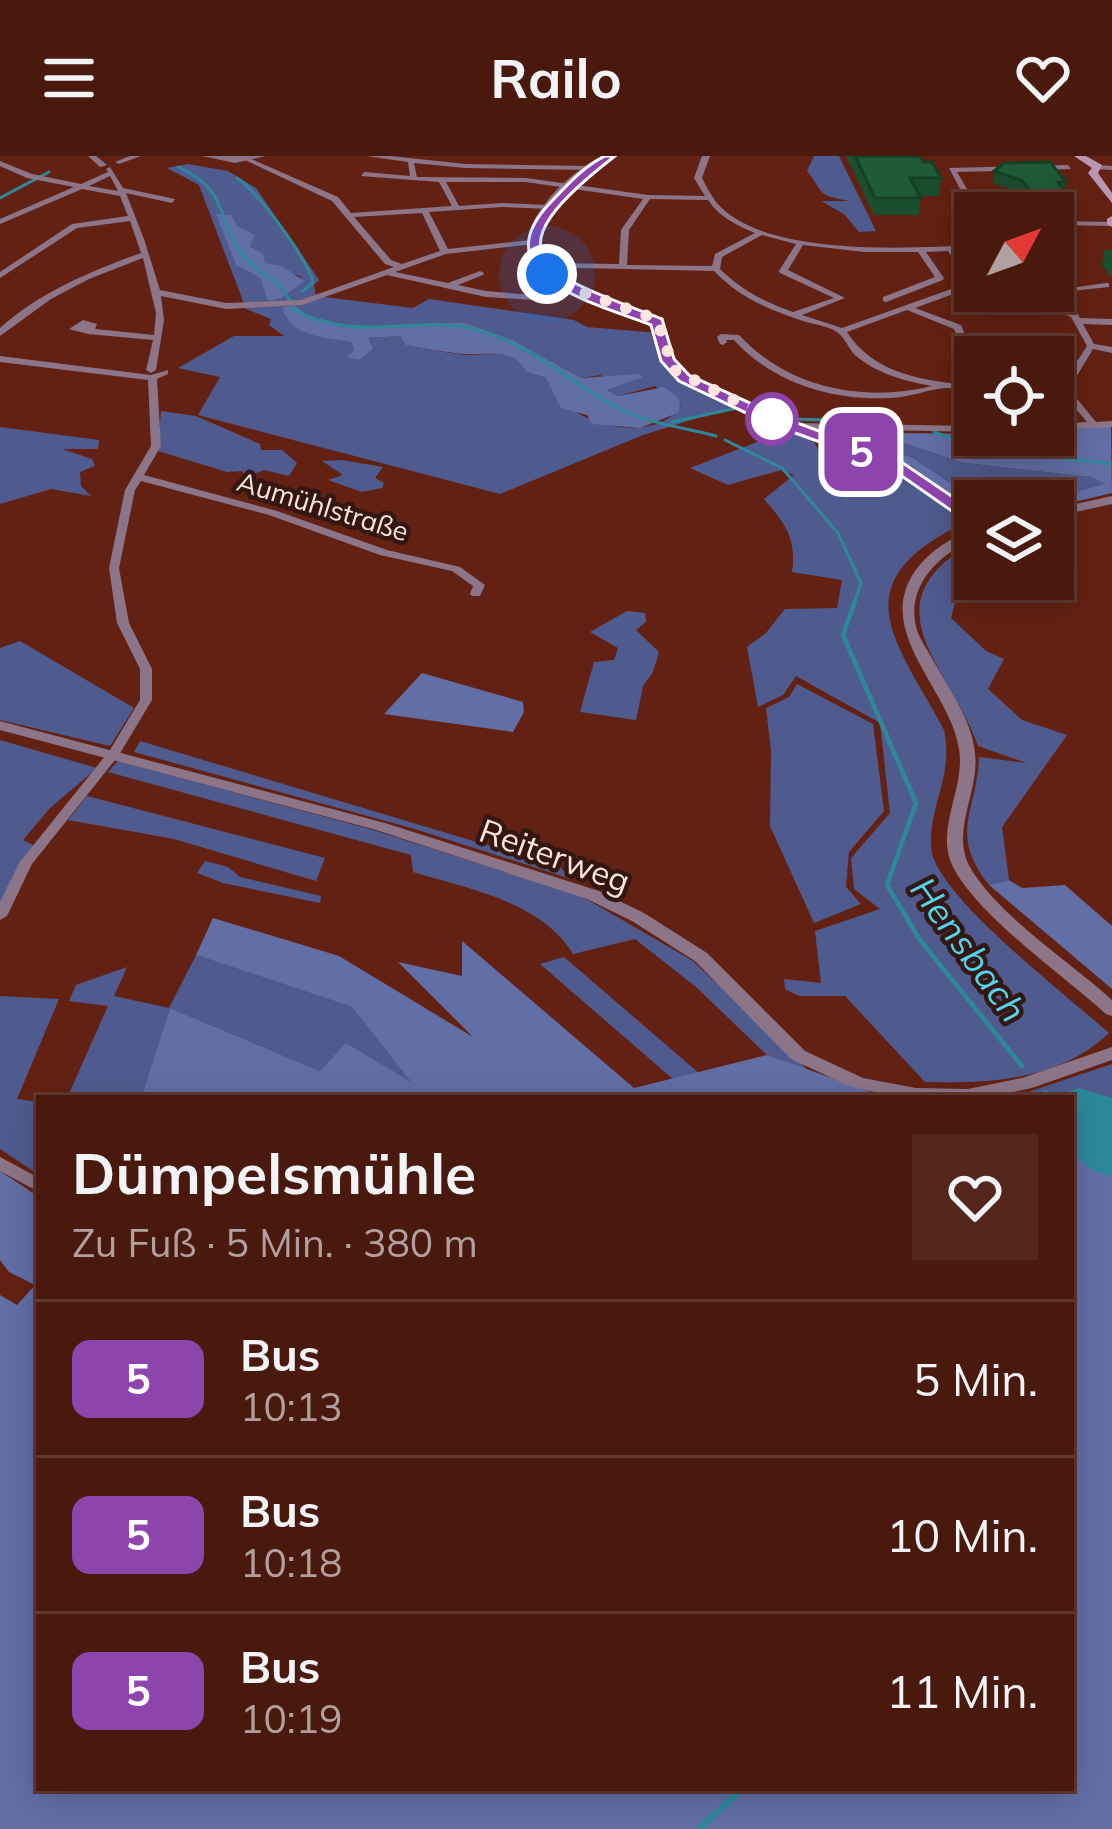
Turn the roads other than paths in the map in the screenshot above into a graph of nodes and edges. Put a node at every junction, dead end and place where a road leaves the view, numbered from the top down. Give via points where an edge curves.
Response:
1 (92, 156) edge
2 (137, 156) edge
3 (206, 156) edge
4 (262, 156) edge
5 (370, 156) edge
6 (572, 156) edge
7 (609, 156) edge
8 (706, 156) edge
9 (247, 159) junction
10 (119, 162) dead end
11 (0, 163) edge
12 (411, 163) junction
13 (1082, 164) edge
14 (592, 165) junction
15 (1112, 167) edge
16 (108, 169) junction
17 (364, 174) dead end
18 (414, 179) junction
19 (441, 180) junction
20 (573, 184) junction
21 (81, 188) junction
22 (123, 192) junction
23 (965, 192) edge
24 (648, 197) junction
25 (709, 198) junction
26 (1112, 200) edge
27 (172, 202) dead end
28 (456, 207) junction
29 (547, 207) junction
30 (425, 212) junction
31 (351, 215) junction
32 (132, 218) junction
33 (1111, 218) edge
34 (0, 222) edge
35 (1074, 222) edge
36 (760, 233) junction
37 (532, 242) junction
38 (800, 244) junction
39 (919, 248) junction
40 (950, 248) junction
41 (954, 248) edge
42 (445, 252) junction
43 (954, 253) edge
44 (143, 255) junction
45 (541, 265) junction
46 (623, 266) junction
47 (402, 267) junction
48 (716, 269) junction
49 (480, 272) dead end
50 (388, 273) junction
51 (0, 276) edge
52 (1106, 284) dead end
53 (448, 287) junction
54 (1074, 288) edge
55 (954, 290) edge
56 (155, 292) junction
57 (182, 298) junction
58 (532, 298) dead end
59 (886, 299) dead end
60 (159, 306) junction
61 (908, 308) junction
62 (0, 311) edge
63 (1068, 312) edge
64 (18, 314) junction
65 (794, 315) junction
66 (1078, 321) junction
67 (1112, 322) edge
68 (88, 331) dead end
69 (842, 331) junction
70 (0, 333) edge
71 (961, 336) edge
72 (157, 338) junction
73 (1090, 346) junction
74 (743, 347) dead end
75 (1112, 350) edge
76 (0, 359) edge
77 (1074, 368) edge
78 (149, 374) junction
79 (943, 386) junction
80 (954, 387) edge
81 (1074, 405) edge
82 (1093, 424) junction
83 (1112, 424) edge
84 (1074, 425) edge
85 (791, 426) junction
86 (954, 429) edge
87 (139, 477) junction
88 (1112, 500) edge
89 (954, 505) edge
90 (1074, 509) edge
91 (954, 546) edge
92 (476, 594) dead end
93 (0, 724) edge
94 (115, 752) junction
95 (0, 916) edge
96 (1112, 1010) edge
97 (1112, 1053) edge
98 (0, 1162) edge
99 (36, 1184) edge

1 - 16 street
2 - 10 street
3 - 9 street
4 - 9 street
5 - 12 street
6 - 14 street
7 - 14 street
8 - 25 street via 698,178
9 - 31 street via 329,196
11 - 21 street
12 - 14 street
12 - 18 street
13 - 15 street
13 - 23 street via 952,170
13 - 26 main road
13 - 33 main road
14 - 20 street
16 - 21 street
16 - 22 street
17 - 18 street
18 - 19 street
19 - 20 street
19 - 28 street
20 - 24 street
20 - 29 street
21 - 22 street
21 - 34 street
22 - 27 street
22 - 32 street
24 - 25 street
24 - 46 street via 625,230
25 - 36 street
28 - 29 street
28 - 30 street
29 - 37 street
30 - 31 street
30 - 42 street
31 - 47 street via 388,262
32 - 44 street
32 - 51 street via 75,226
33 - 35 street
36 - 38 street
36 - 48 street via 727,247
37 - 42 street
37 - 45 street
38 - 39 street
38 - 65 street via 783,271 841,298
39 - 40 street
39 - 59 street via 940,278
40 - 41 street
40 - 43 street
42 - 47 street
44 - 56 street
44 - 64 street
45 - 46 street
45 - 85 street via 556,281 657,322 668,361 684,378
46 - 48 street
47 - 50 street
48 - 65 street via 738,290
49 - 53 street
50 - 53 street
50 - 57 street via 302,302 226,306
52 - 54 street
53 - 58 street
55 - 61 street
56 - 57 street
56 - 60 street
57 - 60 street
60 - 72 street
61 - 69 street
61 - 71 street via 958,327
62 - 64 street
63 - 66 street
64 - 70 street
65 - 69 street
66 - 67 street
66 - 73 street
68 - 72 street
69 - 79 street via 851,352 868,362
72 - 78 street
73 - 75 street
73 - 77 street
74 - 79 street via 849,395 894,397
76 - 78 street
78 - 87 street via 156,446
79 - 80 street
81 - 82 street
82 - 83 street
82 - 84 street
85 - 86 street
85 - 89 street via 895,464
87 - 92 street, Aumühlstraße via 455,569 479,585
87 - 94 street via 126,506 115,592 149,682
88 - 90 street
91 - 96 street via 923,565 908,601 910,630 968,747 959,864
93 - 94 street, Reiterweg
94 - 95 street via 26,862
94 - 97 street, Reiterweg via 593,895 701,958 798,1055 858,1083 968,1095
98 - 99 street

